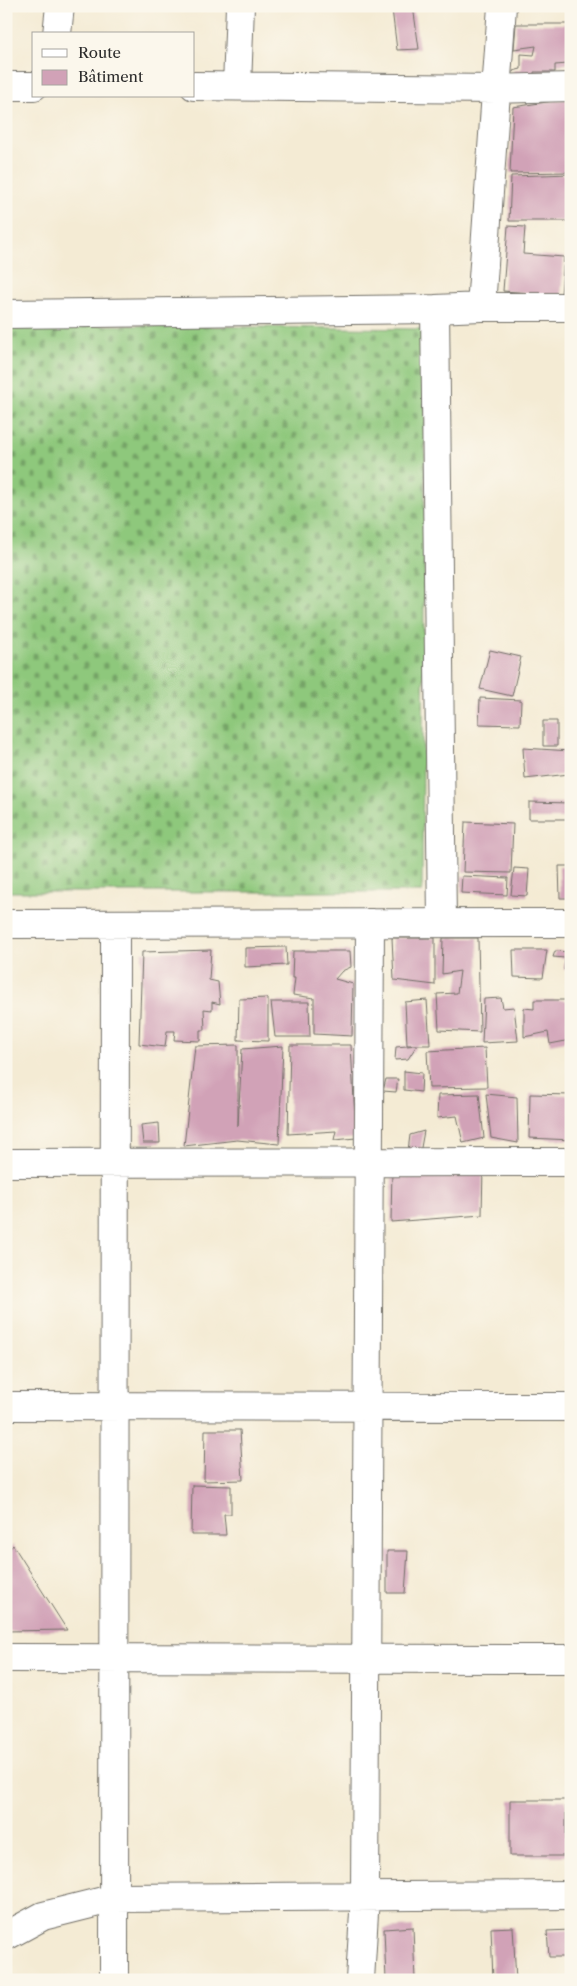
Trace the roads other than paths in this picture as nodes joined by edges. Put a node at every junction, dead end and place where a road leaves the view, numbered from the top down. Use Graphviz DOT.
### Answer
graph roads {
  1 [pos="60,6"];
  2 [pos="240,6"];
  3 [pos="502,6"];
  4 [pos="57,32"];
  5 [pos="6,86"];
  6 [pos="32,86"];
  7 [pos="195,86"];
  8 [pos="237,86"];
  9 [pos="571,87"];
  10 [pos="497,89"];
  11 [pos="481,307"];
  12 [pos="571,307"];
  13 [pos="436,309"];
  14 [pos="6,314"];
  15 [pos="571,923"];
  16 [pos="6,924"];
  17 [pos="115,924"];
  18 [pos="370,924"];
  19 [pos="442,924"];
  20 [pos="369,1162"];
  21 [pos="571,1162"];
  22 [pos="6,1163"];
  23 [pos="115,1163"];
  24 [pos="6,1406"];
  25 [pos="115,1406"];
  26 [pos="368,1407"];
  27 [pos="571,1407"];
  28 [pos="6,1658"];
  29 [pos="115,1658"];
  30 [pos="366,1658"];
  31 [pos="571,1658"];
  32 [pos="571,1895"];
  33 [pos="365,1896"];
  34 [pos="114,1898"];
  35 [pos="6,1936"];
  36 [pos="114,1980"];
  37 [pos="360,1980"];
  1 -- 4 [label="street"];
  2 -- 8 [label="street"];
  3 -- 10 [label="street"];
  5 -- 6 [label="street"];
  7 -- 8 [label="street"];
  8 -- 10 [label="street"];
  9 -- 10 [label="street"];
  10 -- 11 [label="street"];
  11 -- 12 [label="street"];
  11 -- 13 [label="street"];
  13 -- 14 [label="street"];
  13 -- 19 [label="street"];
  15 -- 19 [label="street"];
  16 -- 17 [label="street"];
  17 -- 18 [label="street"];
  17 -- 23 [label="street"];
  18 -- 19 [label="street"];
  18 -- 20 [label="street"];
  20 -- 21 [label="street"];
  20 -- 23 [label="street"];
  20 -- 26 [label="street"];
  22 -- 23 [label="street"];
  23 -- 25 [label="street"];
  24 -- 25 [label="street"];
  25 -- 26 [label="street"];
  25 -- 29 [label="street"];
  26 -- 27 [label="street"];
  26 -- 30 [label="street"];
  28 -- 29 [label="street"];
  29 -- 30 [label="street"];
  29 -- 34 [label="street"];
  30 -- 31 [label="street"];
  30 -- 33 [label="street"];
  32 -- 33 [label="street"];
  33 -- 34 [label="street"];
  33 -- 37 [label="street"];
  34 -- 35 [label="street"];
  34 -- 36 [label="street"];
}
